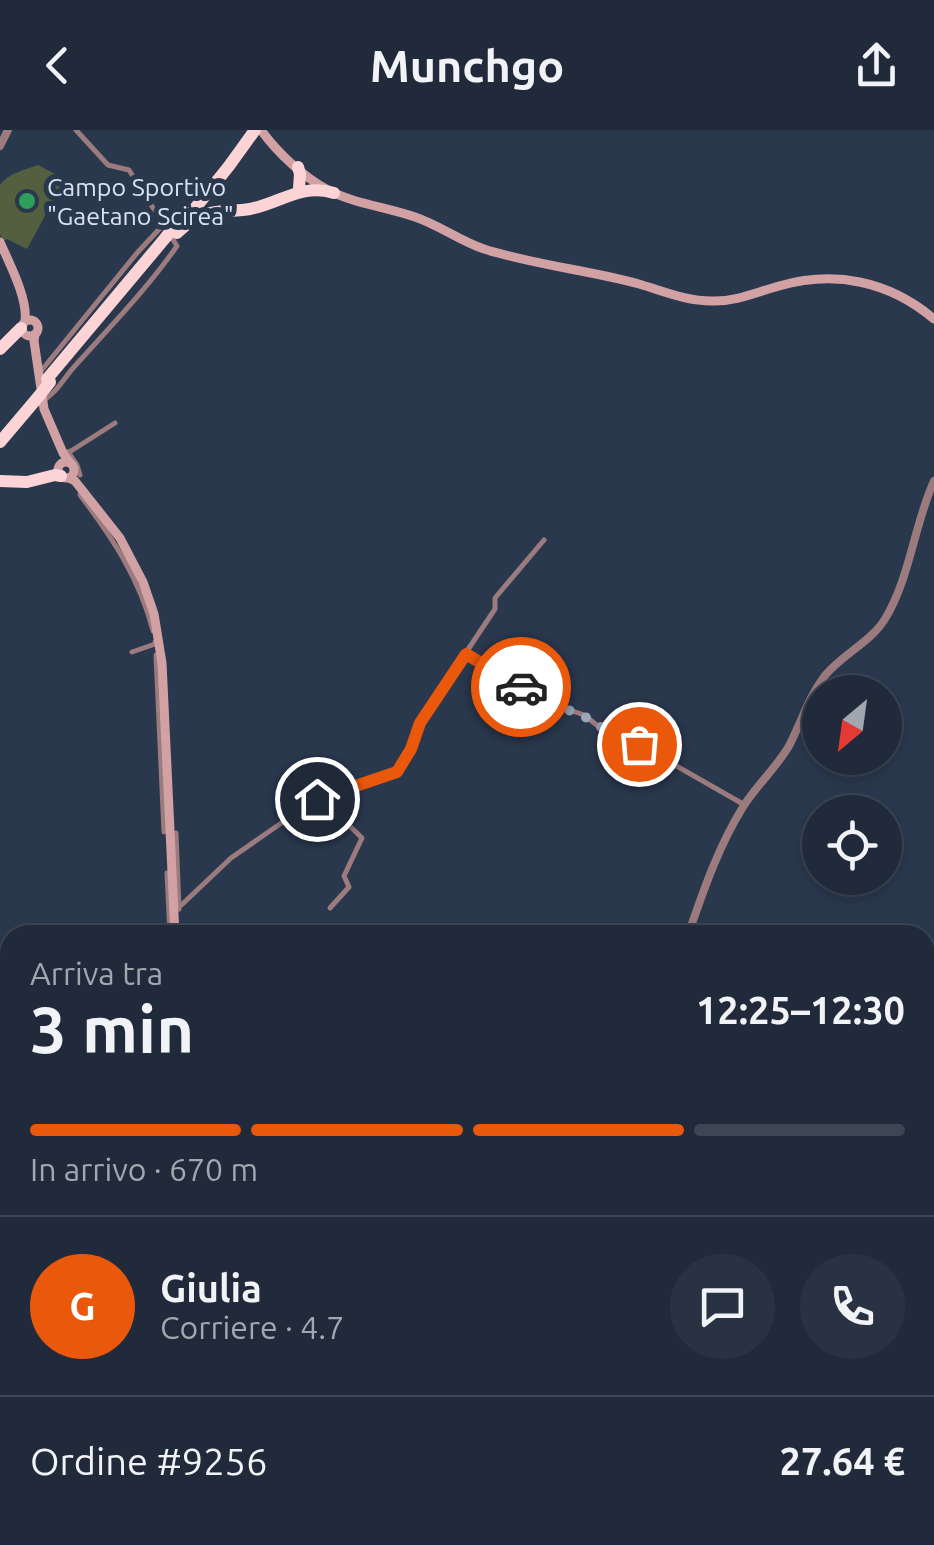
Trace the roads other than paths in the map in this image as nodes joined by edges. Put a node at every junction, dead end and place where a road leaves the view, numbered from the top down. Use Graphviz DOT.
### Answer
graph roads {
  1 [pos="8,130"];
  2 [pos="76,130"];
  3 [pos="252,133"];
  4 [pos="0,146"];
  5 [pos="298,167"];
  6 [pos="313,179"];
  7 [pos="299,191"];
  8 [pos="334,193"];
  9 [pos="241,210"];
  10 [pos="171,234"];
  11 [pos="0,242"];
  12 [pos="934,319"];
  13 [pos="27,329"];
  14 [pos="0,349"];
  15 [pos="43,387"];
  16 [pos="116,423"];
  17 [pos="0,425"];
  18 [pos="0,441"];
  19 [pos="66,469"];
  20 [pos="1,480"];
  21 [pos="934,481"];
  22 [pos="83,490"];
  23 [pos="544,540"];
  24 [pos="155,644"];
  25 [pos="132,652"];
  26 [pos="466,654"];
  27 [pos="164,778"];
  28 [pos="319,798"];
  29 [pos="744,805"];
  30 [pos="164,832"];
  31 [pos="176,833"];
  32 [pos="167,873"];
  33 [pos="171,898"];
  34 [pos="330,908"];
  35 [pos="177,911"];
  36 [pos="172,925"];
  37 [pos="174,925"];
  38 [pos="692,925"];
  1 -- 4 [label="street"];
  2 -- 10 [label="street"];
  3 -- 5 [label="main road"];
  3 -- 9 [label="highway"];
  3 -- 10 [label="highway"];
  5 -- 6 [label="main road"];
  5 -- 7 [label="highway"];
  6 -- 7 [label="highway"];
  6 -- 8 [label="main road"];
  7 -- 8 [label="highway"];
  7 -- 9 [label="highway"];
  8 -- 12 [label="main road"];
  9 -- 10 [label="highway"];
  10 -- 15 [label="highway"];
  10 -- 15 [label="highway"];
  10 -- 15 [label="street"];
  11 -- 13 [label="main road"];
  13 -- 14 [label="highway"];
  13 -- 15 [label="main road"];
  15 -- 17 [label="highway"];
  15 -- 18 [label="highway"];
  15 -- 18 [label="highway"];
  15 -- 19 [label="main road"];
  16 -- 19 [label="street"];
  19 -- 20 [label="highway"];
  19 -- 22 [label="main road"];
  21 -- 29 [label="street"];
  22 -- 24 [label="street"];
  22 -- 27 [label="main road"];
  23 -- 26 [label="street"];
  24 -- 25 [label="street"];
  24 -- 27 [label="street"];
  26 -- 28 [label="street"];
  26 -- 29 [label="street"];
  27 -- 30 [label="street"];
  27 -- 33 [label="main road"];
  28 -- 34 [label="street"];
  28 -- 35 [label="street"];
  29 -- 38 [label="street"];
  31 -- 35 [label="street"];
  32 -- 33 [label="street"];
  33 -- 35 [label="main road"];
  33 -- 36 [label="street"];
  35 -- 37 [label="main road"];
}
